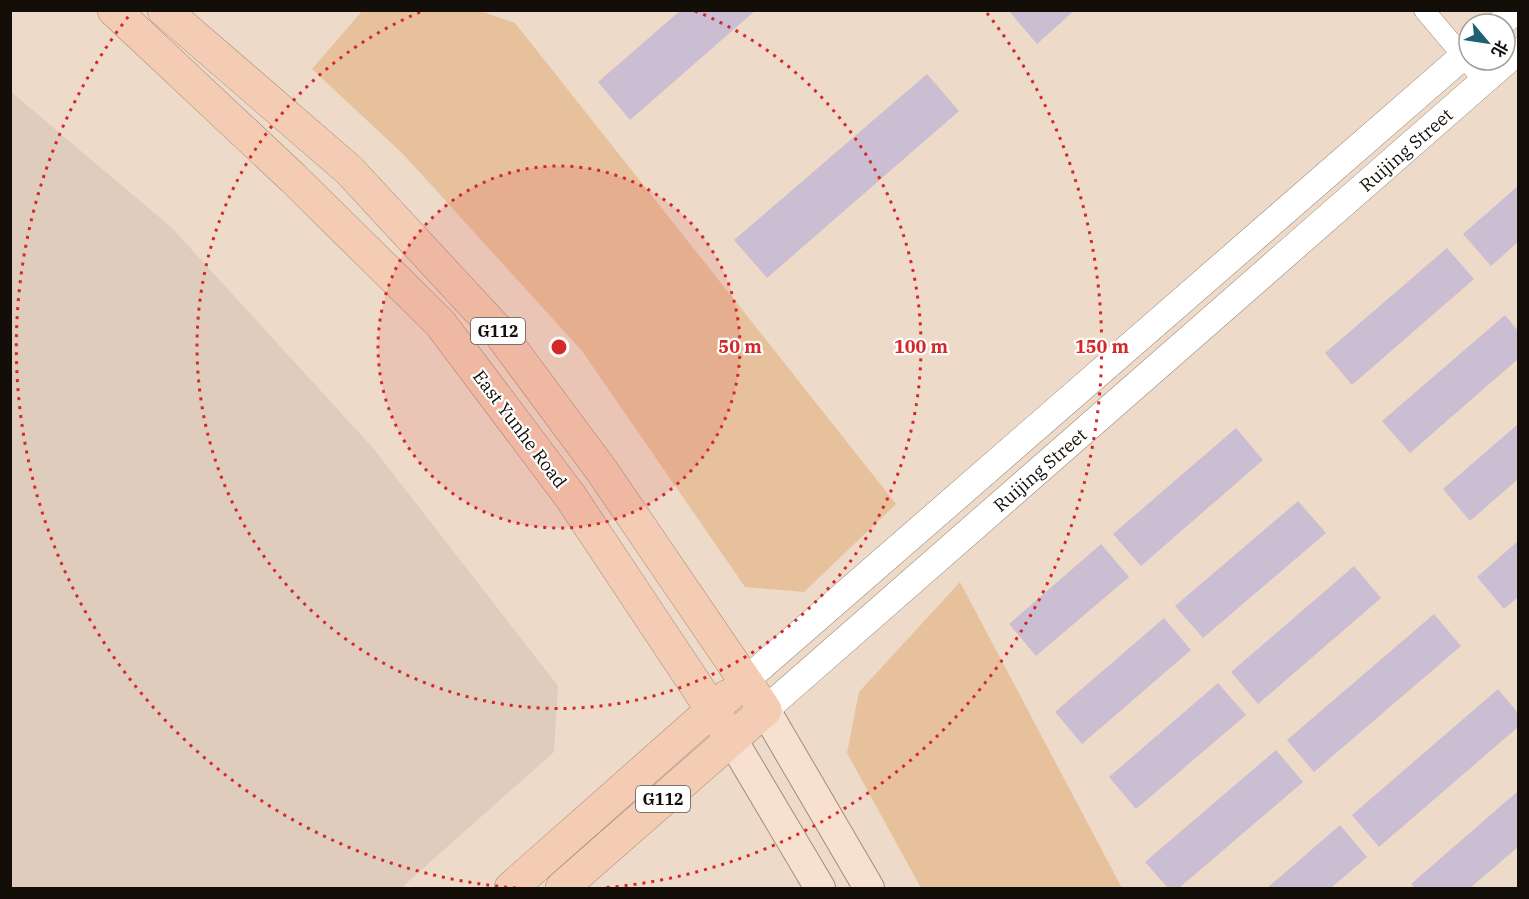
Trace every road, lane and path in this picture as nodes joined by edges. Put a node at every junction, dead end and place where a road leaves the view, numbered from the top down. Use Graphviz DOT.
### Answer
graph roads {
  1 [pos="114,10"];
  2 [pos="164,10"];
  3 [pos="1424,10"];
  4 [pos="1457,44"];
  5 [pos="1518,51"];
  6 [pos="1457,61"];
  7 [pos="1479,72"];
  8 [pos="1485,81"];
  9 [pos="745,681"];
  10 [pos="712,709"];
  11 [pos="765,710"];
  12 [pos="731,738"];
  13 [pos="511,888"];
  14 [pos="562,888"];
  15 [pos="820,888"];
  16 [pos="869,888"];
  1 -- 10 [label="highway, East Yunhe Road / G112"];
  2 -- 9 [label="highway, G112"];
  3 -- 4 [label="street"];
  5 -- 8 [label="street, Ruijing Street"];
  6 -- 9 [label="street, Ruijing Street"];
  7 -- 8 [label="street"];
  8 -- 11 [label="street, Ruijing Street"];
  9 -- 10 [label="highway"];
  9 -- 11 [label="highway, G112"];
  10 -- 12 [label="highway, East Yunhe Road"];
  10 -- 13 [label="highway, G112"];
  11 -- 12 [label="highway, Ruijing Street / G112"];
  11 -- 16 [label="main road"];
  12 -- 14 [label="highway, Ruijing Street / G112"];
  12 -- 15 [label="main road, East Yunhe Road"];
}
